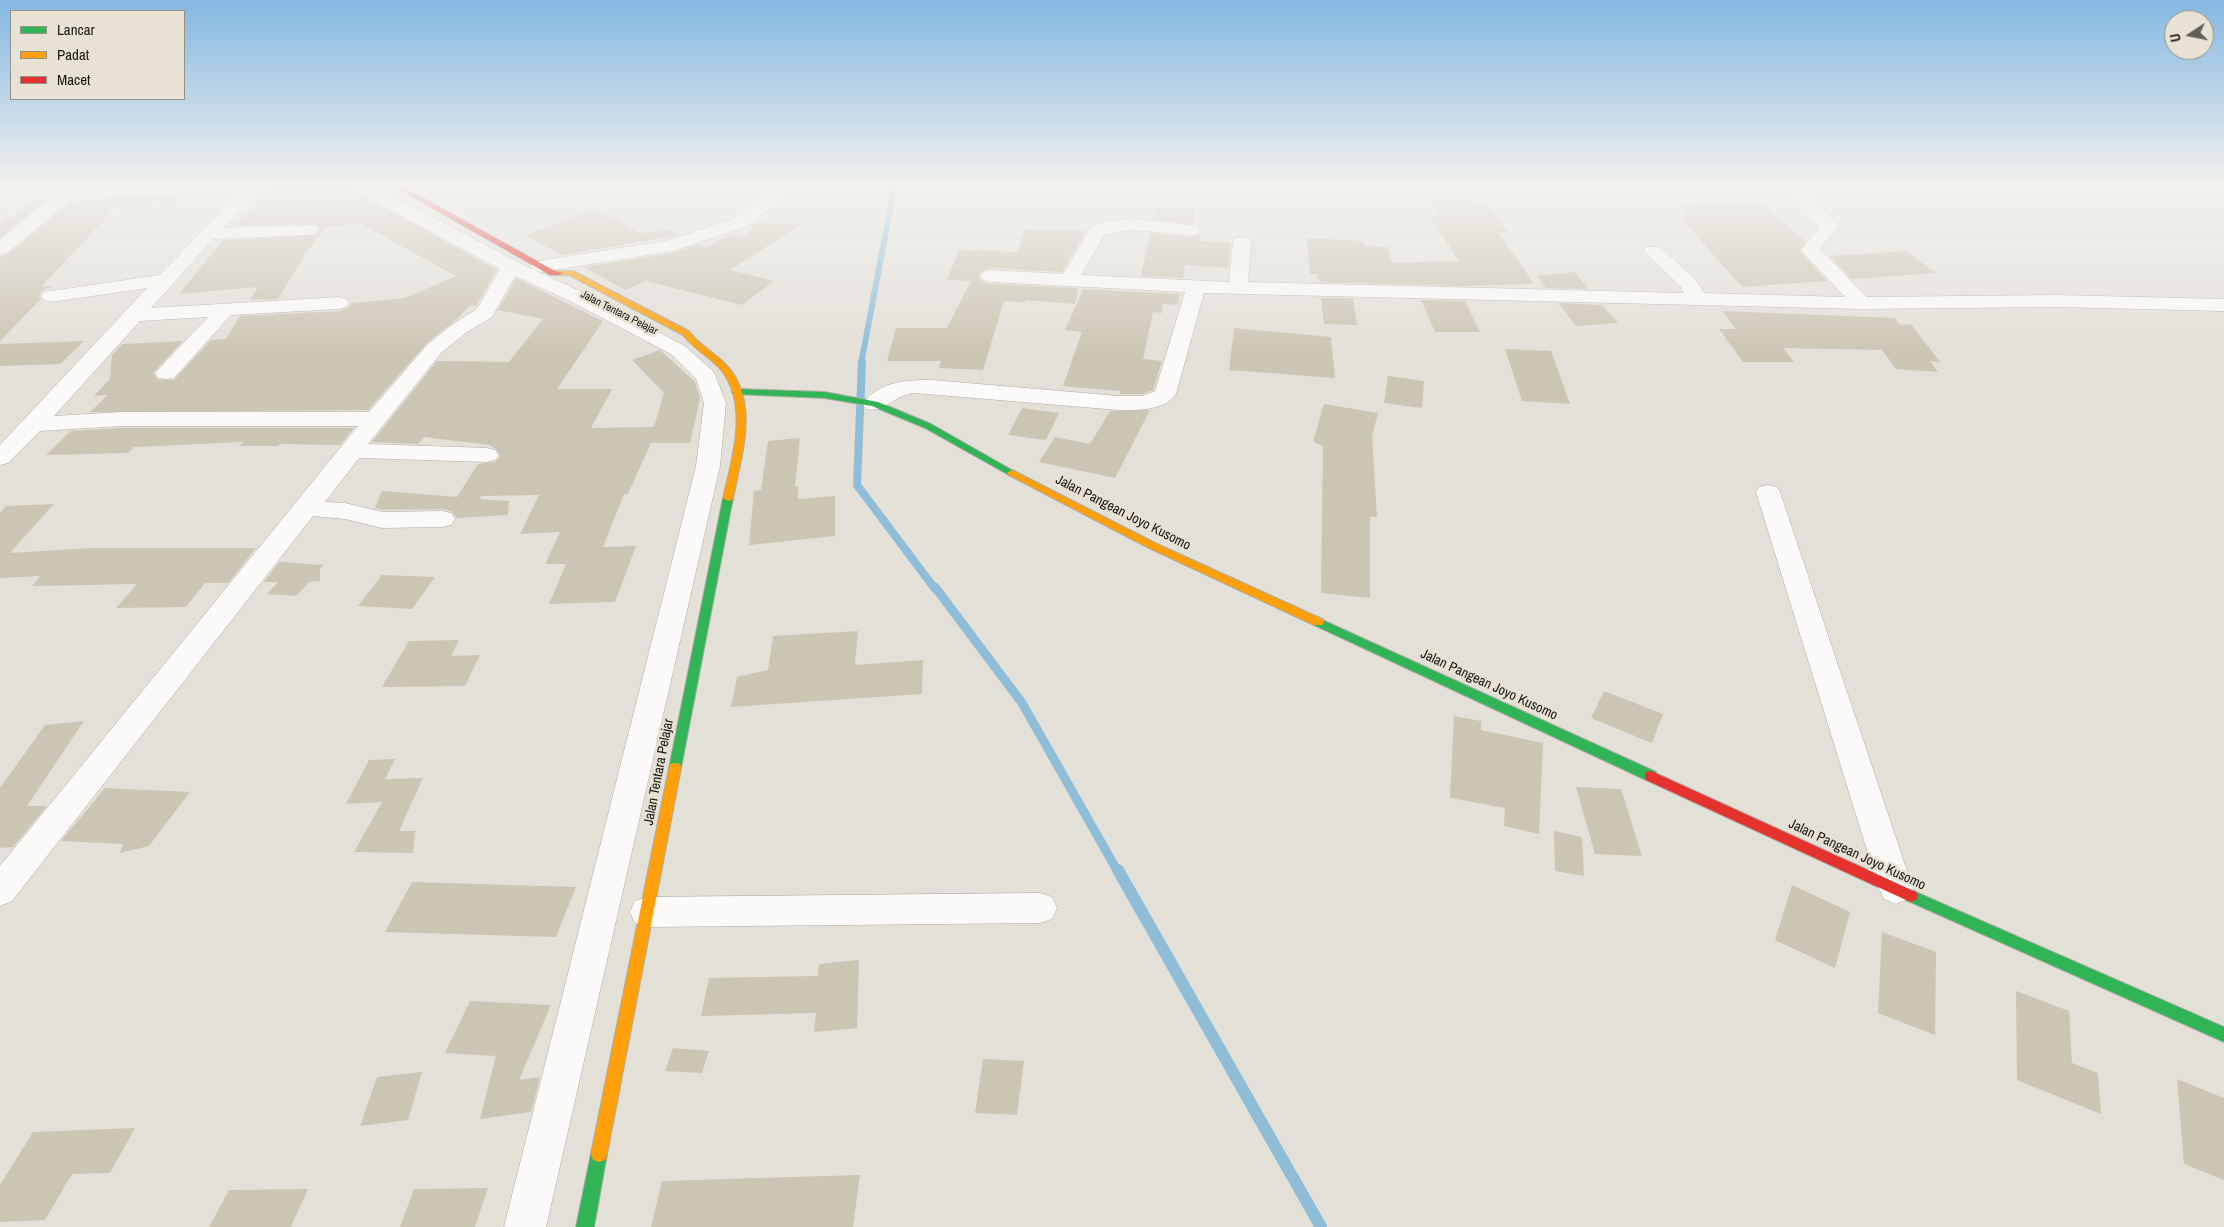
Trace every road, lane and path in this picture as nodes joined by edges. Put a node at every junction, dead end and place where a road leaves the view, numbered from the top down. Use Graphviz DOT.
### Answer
graph roads {
  1 [pos="202,241"];
  2 [pos="464,241"];
  3 [pos="496,241"];
  4 [pos="686,241"];
  5 [pos="1091,241"];
  6 [pos="1818,241"];
  7 [pos="1242,242"];
  8 [pos="1653,251"];
  9 [pos="511,266"];
  10 [pos="546,269"];
  11 [pos="990,276"];
  12 [pos="166,280"];
  13 [pos="1069,280"];
  14 [pos="1196,287"];
  15 [pos="1238,288"];
  16 [pos="51,296"];
  17 [pos="1697,298"];
  18 [pos="339,303"];
  19 [pos="1862,303"];
  20 [pos="2224,305"];
  21 [pos="225,310"];
  22 [pos="133,315"];
  23 [pos="166,374"];
  24 [pos="737,392"];
  25 [pos="874,404"];
  26 [pos="375,420"];
  27 [pos="34,424"];
  28 [pos="352,452"];
  29 [pos="487,454"];
  30 [pos="0,458"];
  31 [pos="1768,492"];
  32 [pos="305,508"];
  33 [pos="442,520"];
  34 [pos="1896,889"];
  35 [pos="0,891"];
  36 [pos="1040,908"];
  37 [pos="647,912"];
  38 [pos="2224,1035"];
  39 [pos="525,1227"];
  40 [pos="585,1227"];
  1 -- 12 [label="street"];
  2 -- 9 [label="street"];
  3 -- 10 [label="main road, Jalan Tentara Pelajar"];
  4 -- 10 [label="street"];
  5 -- 13 [label="street"];
  6 -- 19 [label="street"];
  7 -- 15 [label="street"];
  8 -- 17 [label="street"];
  9 -- 26 [label="street"];
  9 -- 39 [label="street"];
  10 -- 24 [label="main road, Jalan Tentara Pelajar"];
  11 -- 13 [label="street"];
  12 -- 16 [label="street"];
  12 -- 22 [label="street"];
  13 -- 14 [label="street"];
  14 -- 15 [label="street"];
  14 -- 25 [label="street"];
  15 -- 17 [label="street"];
  17 -- 19 [label="street"];
  18 -- 21 [label="street"];
  19 -- 20 [label="street"];
  21 -- 22 [label="street"];
  21 -- 23 [label="street"];
  22 -- 27 [label="street"];
  24 -- 25 [label="main road, Jalan Pangean Joyo Kusomo"];
  24 -- 37 [label="main road, Jalan Tentara Pelajar"];
  25 -- 34 [label="main road, Jalan Pangean Joyo Kusomo"];
  26 -- 27 [label="street"];
  26 -- 28 [label="street"];
  27 -- 30 [label="street"];
  28 -- 29 [label="street"];
  28 -- 32 [label="street"];
  31 -- 34 [label="street"];
  32 -- 33 [label="street"];
  32 -- 35 [label="street"];
  34 -- 38 [label="main road, Jalan Pangean Joyo Kusomo"];
  36 -- 37 [label="street"];
  37 -- 40 [label="main road, Jalan Tentara Pelajar"];
}
